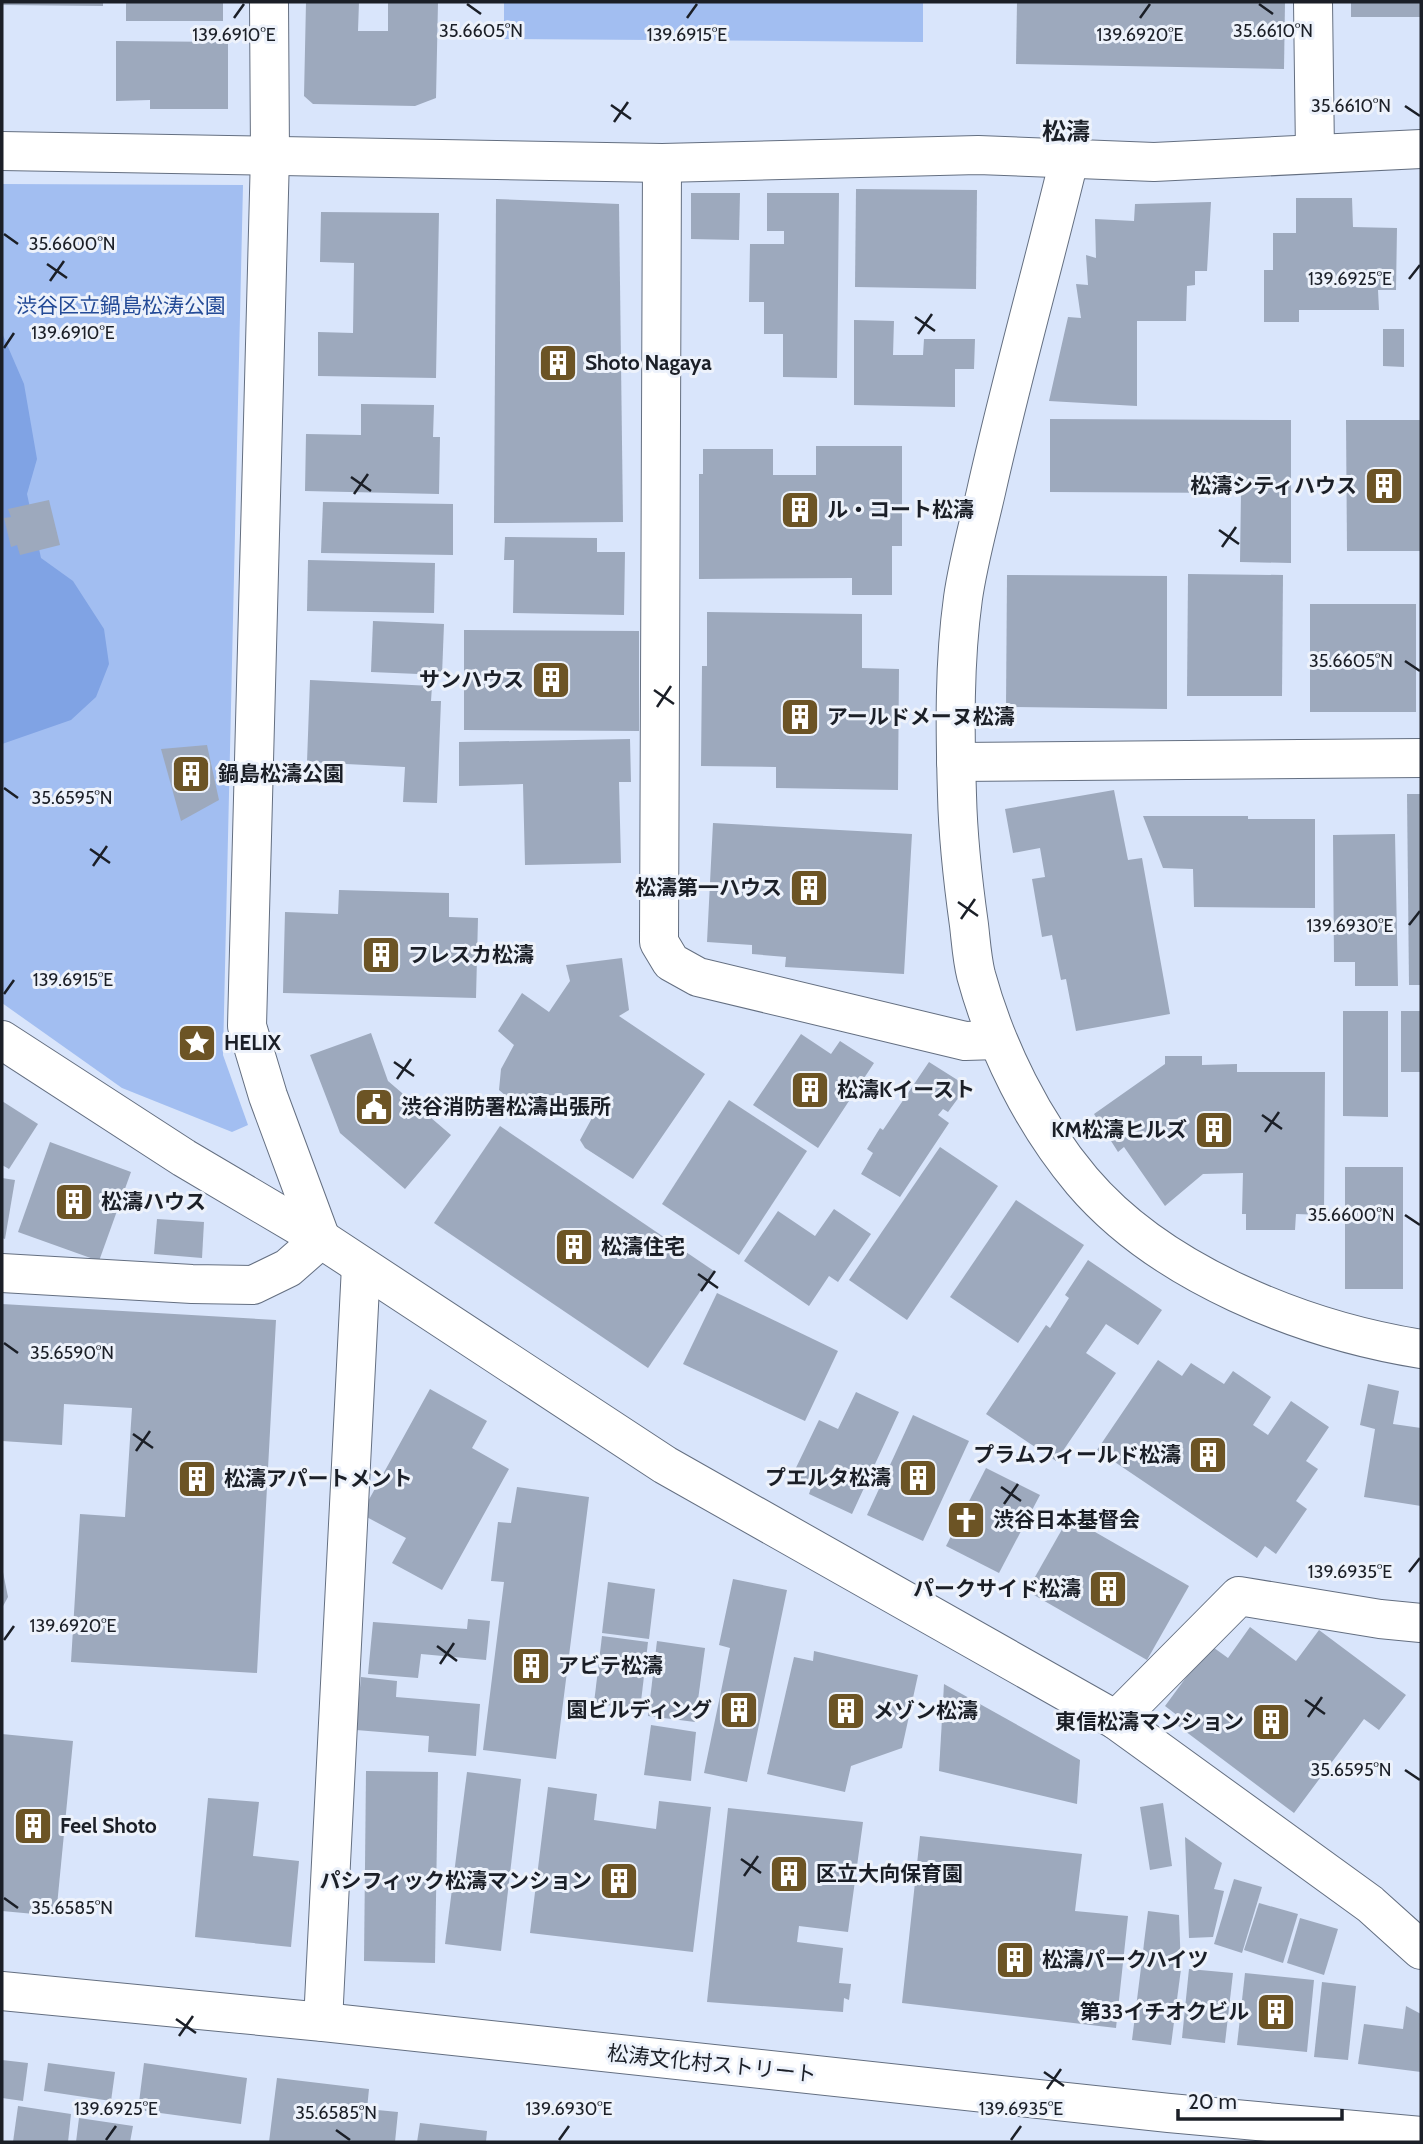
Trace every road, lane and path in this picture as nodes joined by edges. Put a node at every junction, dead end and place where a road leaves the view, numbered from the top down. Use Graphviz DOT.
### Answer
graph roads {
  1 [pos="269,2"];
  2 [pos="1313,2"];
  3 [pos="1421,149"];
  4 [pos="2,151"];
  5 [pos="1315,153"];
  6 [pos="270,155"];
  7 [pos="1069,160"];
  8 [pos="662,163"];
  9 [pos="1421,758"];
  10 [pos="956,762"];
  11 [pos="2,1040"];
  12 [pos="997,1040"];
  13 [pos="321,1239"];
  14 [pos="361,1266"];
  15 [pos="2,1272"];
  16 [pos="1421,1349"];
  17 [pos="1421,1623"];
  18 [pos="1116,1720"];
  19 [pos="1421,1950"];
  20 [pos="2,1992"];
  21 [pos="323,2022"];
  22 [pos="1164,2128"];
  23 [pos="1402,2137"];
  1 -- 6 [label="street"];
  2 -- 5 [label="street"];
  3 -- 5 [label="street"];
  4 -- 6 [label="street"];
  5 -- 7 [label="street"];
  6 -- 8 [label="street"];
  6 -- 13 [label="street"];
  7 -- 8 [label="street"];
  7 -- 10 [label="street"];
  8 -- 12 [label="street"];
  9 -- 10 [label="street"];
  10 -- 12 [label="street"];
  11 -- 13 [label="street"];
  12 -- 16 [label="street"];
  13 -- 14 [label="street"];
  13 -- 15 [label="street"];
  14 -- 18 [label="street"];
  14 -- 21 [label="street"];
  17 -- 18 [label="street"];
  18 -- 19 [label="street"];
  20 -- 21 [label="street, 松涛文化村ストリート"];
  21 -- 22 [label="street, 松涛文化村ストリート"];
  22 -- 23 [label="street, 松涛文化村ストリート"];
}
